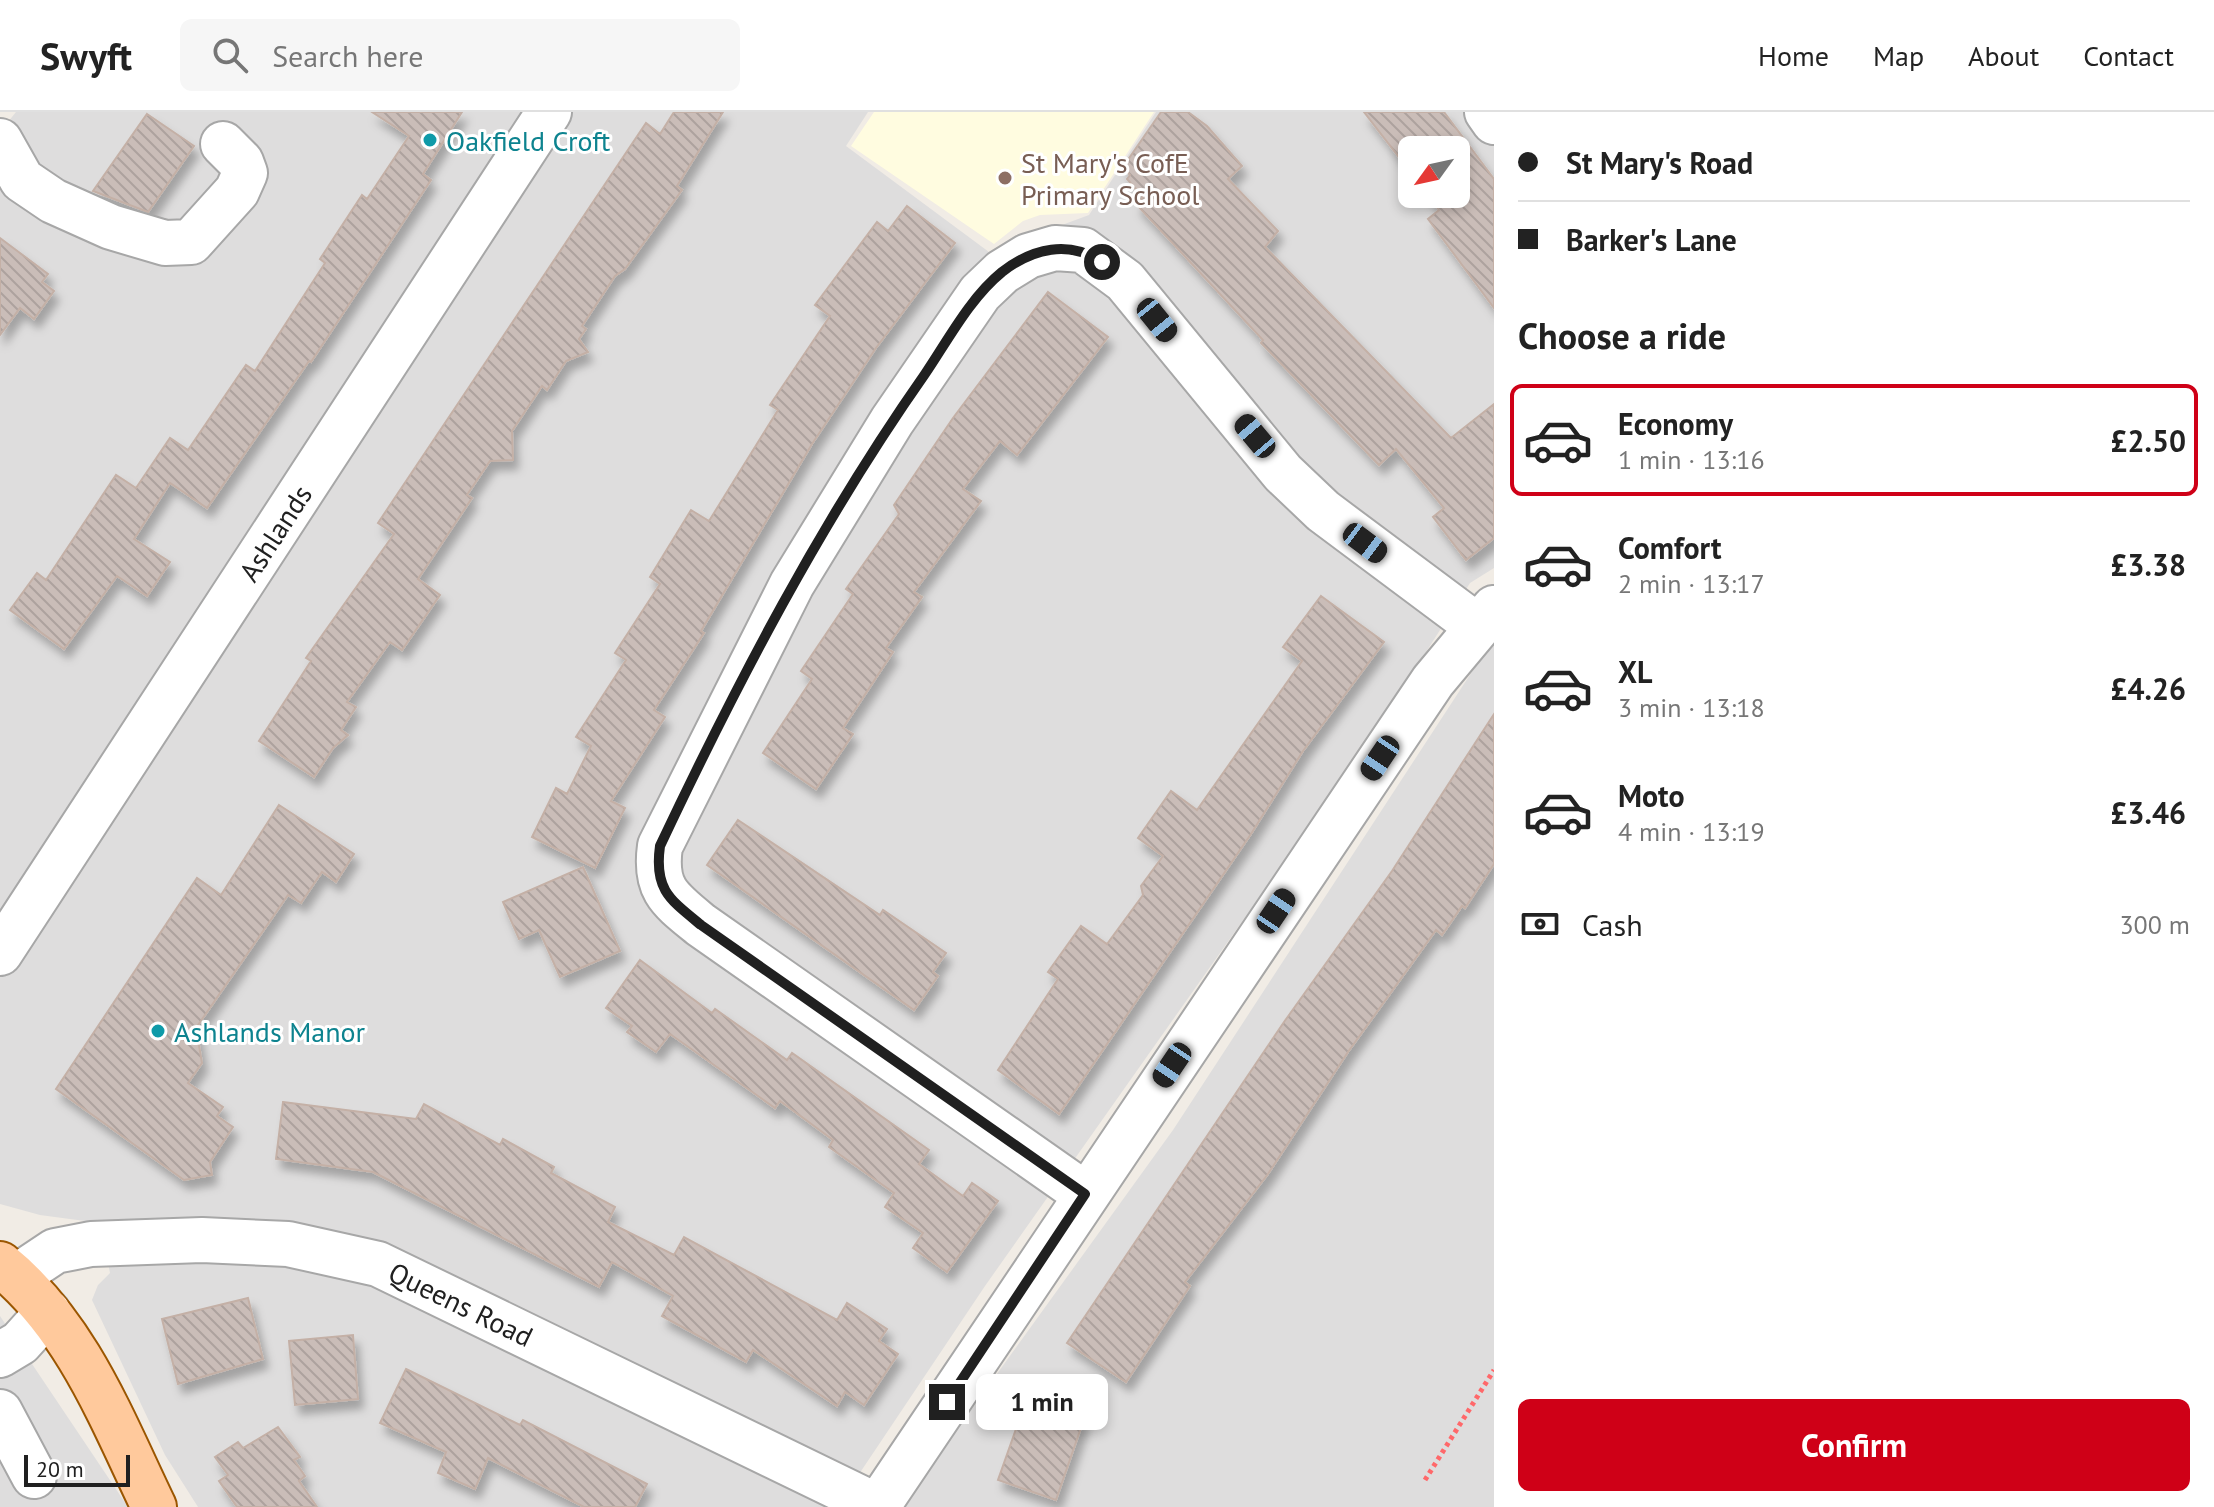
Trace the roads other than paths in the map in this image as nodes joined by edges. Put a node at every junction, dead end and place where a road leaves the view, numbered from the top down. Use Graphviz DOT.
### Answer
graph roads {
  1 [pos="11,112"];
  2 [pos="549,112"];
  3 [pos="1487,112"];
  4 [pos="1494,122"];
  5 [pos="0,128"];
  6 [pos="0,141"];
  7 [pos="223,144"];
  8 [pos="1486,617"];
  9 [pos="0,953"];
  10 [pos="1085,1194"];
  11 [pos="8,1270"];
  12 [pos="48,1312"];
  13 [pos="0,1355"];
  14 [pos="0,1412"];
  15 [pos="34,1476"];
  16 [pos="154,1507"];
  17 [pos="878,1507"];
  1 -- 5 [label="street"];
  2 -- 9 [label="street, Ashlands"];
  3 -- 4 [label="street"];
  6 -- 7 [label="street"];
  8 -- 10 [label="street"];
  8 -- 10 [label="street"];
  10 -- 17 [label="street"];
  11 -- 12 [label="main road"];
  11 -- 17 [label="street, Queens Road"];
  12 -- 13 [label="street"];
  12 -- 16 [label="main road"];
  14 -- 15 [label="street"];
}
